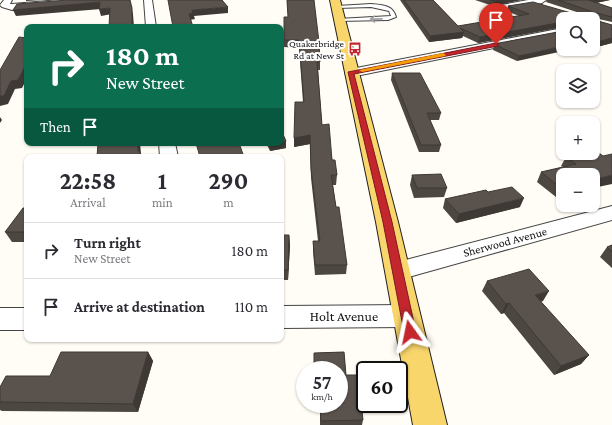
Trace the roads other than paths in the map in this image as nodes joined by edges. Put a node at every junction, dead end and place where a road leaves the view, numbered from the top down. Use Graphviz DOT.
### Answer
graph roads {
  1 [pos="89,0"];
  2 [pos="148,0"];
  3 [pos="8,3"];
  4 [pos="544,3"];
  5 [pos="337,9"];
  6 [pos="496,9"];
  7 [pos="151,24"];
  8 [pos="556,32"];
  9 [pos="351,72"];
  10 [pos="612,213"];
  11 [pos="398,271"];
  12 [pos="407,316"];
  13 [pos="284,317"];
  14 [pos="0,319"];
  15 [pos="24,319"];
  16 [pos="430,425"];
  1 -- 3 [label="street"];
  2 -- 7 [label="street"];
  4 -- 6 [label="street"];
  5 -- 5 [label="lane, one-way"];
  5 -- 9 [label="main road"];
  8 -- 9 [label="street"];
  9 -- 11 [label="main road"];
  10 -- 11 [label="street, Sherwood Avenue"];
  11 -- 12 [label="main road"];
  12 -- 13 [label="street, Holt Avenue"];
  12 -- 16 [label="main road"];
  14 -- 15 [label="street"];
}
